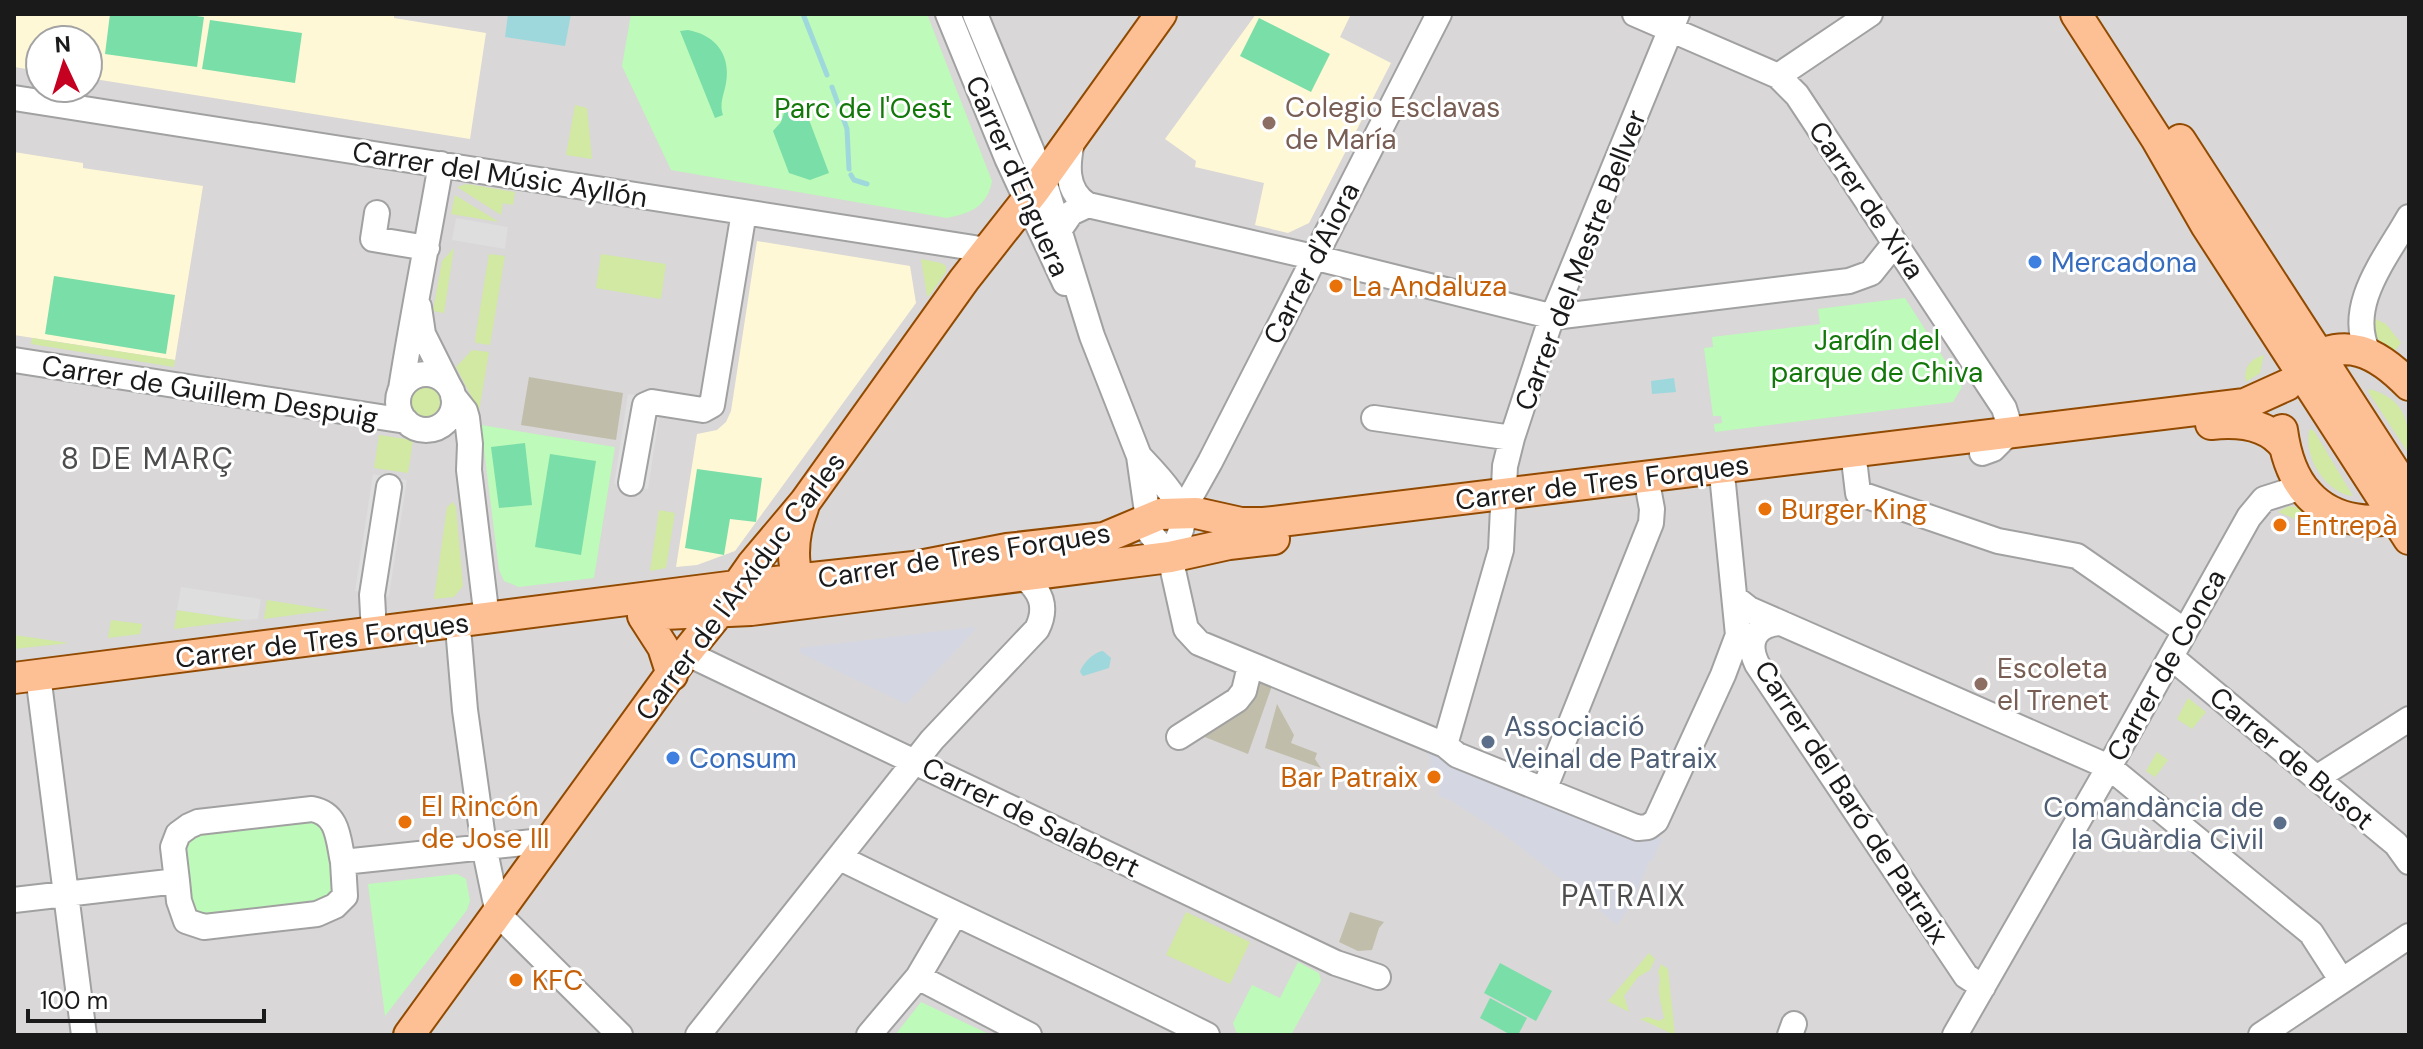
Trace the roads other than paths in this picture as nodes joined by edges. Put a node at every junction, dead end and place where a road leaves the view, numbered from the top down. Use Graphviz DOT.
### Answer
graph roads {
  1 [pos="948,14"];
  2 [pos="975,14"];
  3 [pos="1161,14"];
  4 [pos="1439,14"];
  5 [pos="1635,14"];
  6 [pos="1870,14"];
  7 [pos="2061,14"];
  8 [pos="2076,14"];
  9 [pos="2085,14"];
  10 [pos="2099,14"];
  11 [pos="1674,22"];
  12 [pos="1778,76"];
  13 [pos="14,98"];
  14 [pos="1073,138"];
  15 [pos="441,164"];
  16 [pos="1035,190"];
  17 [pos="1088,205"];
  18 [pos="744,212"];
  19 [pos="377,213"];
  20 [pos="2409,217"];
  21 [pos="2217,220"];
  22 [pos="1060,229"];
  23 [pos="1895,243"];
  24 [pos="427,248"];
  25 [pos="987,250"];
  26 [pos="1313,257"];
  27 [pos="419,293"];
  28 [pos="1554,317"];
  29 [pos="1092,336"];
  30 [pos="2369,354"];
  31 [pos="14,360"];
  32 [pos="2302,369"];
  33 [pos="2409,385"];
  34 [pos="401,389"];
  35 [pos="451,391"];
  36 [pos="1374,418"];
  37 [pos="417,426"];
  38 [pos="2008,432"];
  39 [pos="1512,438"];
  40 [pos="2285,447"];
  41 [pos="1982,453"];
  42 [pos="1139,456"];
  43 [pos="1855,468"];
  44 [pos="469,470"];
  45 [pos="631,483"];
  46 [pos="1723,484"];
  47 [pos="1647,485"];
  48 [pos="389,487"];
  49 [pos="2309,494"];
  50 [pos="805,502"];
  51 [pos="1504,502"];
  52 [pos="1182,512"];
  53 [pos="2405,515"];
  54 [pos="1146,520"];
  55 [pos="2409,553"];
  56 [pos="1170,557"];
  57 [pos="1022,576"];
  58 [pos="799,580"];
  59 [pos="744,598"];
  60 [pos="1735,598"];
  61 [pos="823,601"];
  62 [pos="719,612"];
  63 [pos="643,616"];
  64 [pos="487,619"];
  65 [pos="1781,623"];
  66 [pos="2185,631"];
  67 [pos="374,633"];
  68 [pos="459,639"];
  69 [pos="2171,657"];
  70 [pos="688,663"];
  71 [pos="1250,666"];
  72 [pos="1764,673"];
  73 [pos="1723,675"];
  74 [pos="27,685"];
  75 [pos="2409,719"];
  76 [pos="1179,737"];
  77 [pos="1445,745"];
  78 [pos="916,761"];
  79 [pos="2109,767"];
  80 [pos="2318,777"];
  81 [pos="1544,790"];
  82 [pos="552,840"];
  83 [pos="484,846"];
  84 [pos="840,858"];
  85 [pos="353,861"];
  86 [pos="2409,862"];
  87 [pos="177,881"];
  88 [pos="65,893"];
  89 [pos="14,900"];
  90 [pos="955,914"];
  91 [pos="505,920"];
  92 [pos="2406,946"];
  93 [pos="918,977"];
  94 [pos="1378,977"];
  95 [pos="2342,981"];
  96 [pos="1983,987"];
  97 [pos="1959,1034"];
  98 [pos="84,1035"];
  99 [pos="409,1035"];
  100 [pos="434,1035"];
  101 [pos="620,1035"];
  102 [pos="698,1035"];
  103 [pos="869,1035"];
  104 [pos="1029,1035"];
  105 [pos="1207,1035"];
  106 [pos="2261,1035"];
  1 -- 16 [label="street, Carrer d'Enguera"];
  2 -- 16 [label="street, Carrer d'Enguera"];
  3 -- 14 [label="main road, Carrer de l'Arxiduc Carles"];
  4 -- 26 [label="street, Carrer d'Aiora"];
  5 -- 11 [label="street, Carrer de Xiva"];
  6 -- 12 [label="street"];
  7 -- 21 [label="main road"];
  8 -- 21 [label="main road"];
  9 -- 21 [label="main road"];
  10 -- 21 [label="main road"];
  11 -- 12 [label="street, Carrer de Xiva"];
  11 -- 28 [label="street, Carrer del Mestre Bellver"];
  12 -- 23 [label="street, Carrer de Xiva"];
  13 -- 15 [label="street, Carrer del Músic Ayllón"];
  14 -- 16 [label="main road, Carrer de l'Arxiduc Carles"];
  14 -- 17 [label="street"];
  15 -- 18 [label="street, Carrer del Músic Ayllón"];
  15 -- 24 [label="street"];
  16 -- 22 [label="street, Carrer d'Enguera"];
  16 -- 25 [label="main road, Carrer de l'Arxiduc Carles"];
  16 -- 29 [label="street, Carrer d'Enguera"];
  17 -- 22 [label="street"];
  17 -- 26 [label="street"];
  18 -- 25 [label="street, Carrer del Músic Ayllón"];
  18 -- 45 [label="street"];
  19 -- 24 [label="street"];
  20 -- 30 [label="street"];
  21 -- 32 [label="main road"];
  22 -- 29 [label="street, Carrer d'Enguera"];
  23 -- 28 [label="street"];
  23 -- 38 [label="street, Carrer de Xiva"];
  24 -- 27 [label="street"];
  25 -- 50 [label="main road, Carrer de l'Arxiduc Carles"];
  26 -- 28 [label="street"];
  26 -- 52 [label="street, Carrer d'Aiora"];
  27 -- 34 [label="street"];
  27 -- 35 [label="street"];
  28 -- 39 [label="street, Carrer del Mestre Bellver"];
  29 -- 42 [label="street, Carrer d'Enguera"];
  30 -- 32 [label="main road"];
  30 -- 33 [label="main road"];
  31 -- 37 [label="street, Carrer de Guillem Despuig"];
  32 -- 38 [label="main road, Carrer de Tres Forques"];
  32 -- 40 [label="main road"];
  32 -- 53 [label="main road"];
  34 -- 35 [label="street"];
  34 -- 37 [label="street"];
  35 -- 37 [label="street"];
  35 -- 44 [label="street"];
  36 -- 39 [label="street"];
  37 -- 44 [label="street, Carrer de Guillem Despuig"];
  38 -- 41 [label="street"];
  38 -- 47 [label="main road, Carrer de Tres Forques"];
  39 -- 51 [label="street, Carrer del Mestre Bellver"];
  40 -- 41 [label="main road, Carrer de Tres Forques"];
  40 -- 49 [label="main road"];
  41 -- 43 [label="main road, Carrer de Tres Forques"];
  42 -- 52 [label="street, Carrer d'Enguera"];
  42 -- 54 [label="street, Carrer d'Enguera"];
  43 -- 46 [label="main road, Carrer de Tres Forques"];
  43 -- 66 [label="street"];
  44 -- 64 [label="street"];
  46 -- 47 [label="main road, Carrer de Tres Forques"];
  46 -- 60 [label="street"];
  47 -- 51 [label="main road, Carrer de Tres Forques"];
  47 -- 81 [label="street"];
  48 -- 67 [label="street"];
  49 -- 53 [label="main road"];
  49 -- 55 [label="main road"];
  49 -- 66 [label="street, Carrer de Conca"];
  50 -- 58 [label="main road"];
  50 -- 59 [label="main road, Carrer de l'Arxiduc Carles"];
  51 -- 52 [label="main road, Carrer de Tres Forques"];
  51 -- 56 [label="main road, Carrer de Tres Forques"];
  51 -- 77 [label="street, Carrer del Mestre Bellver"];
  52 -- 54 [label="main road, Carrer de Tres Forques"];
  52 -- 56 [label="street"];
  54 -- 56 [label="street, Carrer d'Enguera"];
  54 -- 58 [label="main road, Carrer de Tres Forques"];
  56 -- 57 [label="main road, Carrer de Tres Forques"];
  56 -- 71 [label="street"];
  57 -- 61 [label="main road, Carrer de Tres Forques"];
  57 -- 78 [label="street"];
  58 -- 59 [label="main road, Carrer de Tres Forques"];
  58 -- 61 [label="main road"];
  59 -- 61 [label="main road, Carrer de Tres Forques"];
  59 -- 62 [label="main road, Carrer de l'Arxiduc Carles"];
  59 -- 64 [label="main road, Carrer de Tres Forques"];
  59 -- 70 [label="main road, Carrer de l'Arxiduc Carles"];
  60 -- 65 [label="street"];
  60 -- 73 [label="street"];
  62 -- 63 [label="main road, Carrer de Tres Forques"];
  62 -- 70 [label="main road, Carrer de l'Arxiduc Carles"];
  63 -- 68 [label="main road, Carrer de Tres Forques"];
  63 -- 70 [label="main road"];
  64 -- 67 [label="main road, Carrer de Tres Forques"];
  65 -- 72 [label="street, Carrer del Baró de Patraix"];
  65 -- 79 [label="street"];
  66 -- 69 [label="street, Carrer de Conca"];
  67 -- 74 [label="main road, Carrer de Tres Forques"];
  68 -- 74 [label="main road, Carrer de Tres Forques"];
  68 -- 83 [label="street"];
  69 -- 79 [label="street, Carrer de Conca"];
  69 -- 80 [label="street, Carrer de Busot"];
  70 -- 78 [label="street, Carrer de Salabert"];
  70 -- 82 [label="main road, Carrer de l'Arxiduc Carles"];
  70 -- 91 [label="main road, Carrer de l'Arxiduc Carles"];
  71 -- 76 [label="street"];
  71 -- 77 [label="street"];
  72 -- 73 [label="street"];
  72 -- 96 [label="street, Carrer del Baró de Patraix"];
  73 -- 81 [label="street"];
  74 -- 88 [label="street"];
  75 -- 80 [label="street"];
  77 -- 81 [label="street"];
  78 -- 84 [label="street"];
  78 -- 94 [label="street, Carrer de Salabert"];
  79 -- 95 [label="street"];
  79 -- 96 [label="street, Carrer de Conca"];
  80 -- 86 [label="street, Carrer de Busot"];
  82 -- 83 [label="street"];
  82 -- 91 [label="main road, Carrer de l'Arxiduc Carles"];
  83 -- 85 [label="street"];
  83 -- 91 [label="street"];
  84 -- 90 [label="street"];
  84 -- 102 [label="street"];
  85 -- 87 [label="street"];
  85 -- 87 [label="street"];
  87 -- 88 [label="street"];
  88 -- 89 [label="street"];
  88 -- 98 [label="street"];
  90 -- 93 [label="street"];
  90 -- 105 [label="street"];
  91 -- 99 [label="main road, Carrer de l'Arxiduc Carles"];
  91 -- 100 [label="main road, Carrer de l'Arxiduc Carles"];
  91 -- 101 [label="street"];
  92 -- 95 [label="street"];
  93 -- 103 [label="street"];
  93 -- 104 [label="street"];
  95 -- 106 [label="street"];
  96 -- 97 [label="street, Carrer de Conca"];
}
